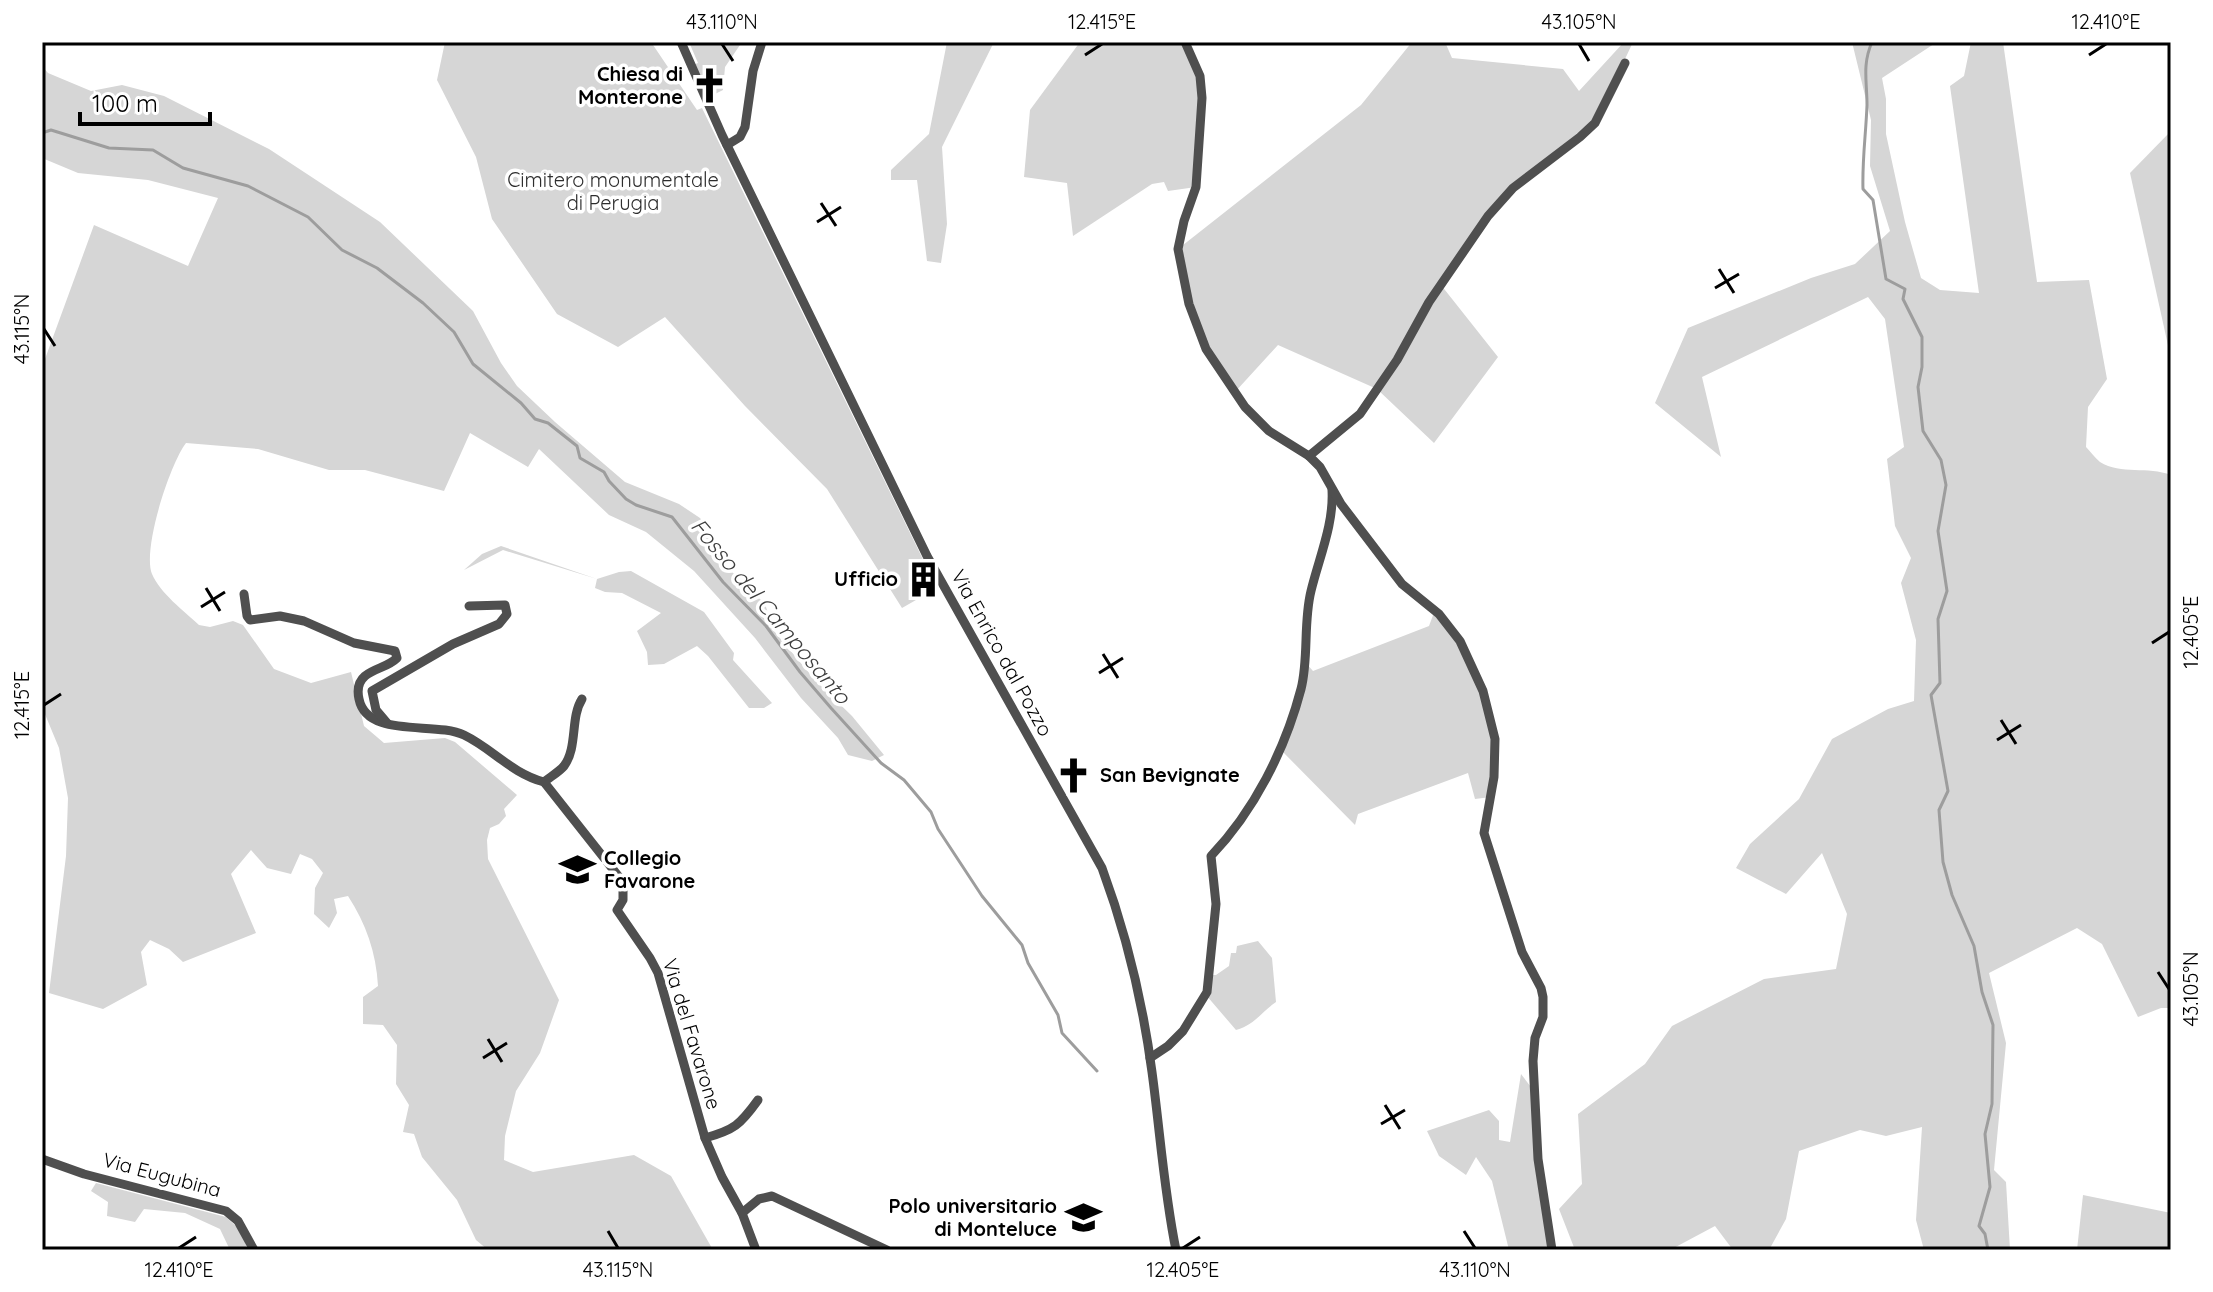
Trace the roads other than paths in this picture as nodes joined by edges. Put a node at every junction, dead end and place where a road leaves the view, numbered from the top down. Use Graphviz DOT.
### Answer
graph roads {
  1 [pos="681,42"];
  2 [pos="762,42"];
  3 [pos="1185,42"];
  4 [pos="1625,63"];
  5 [pos="727,145"];
  6 [pos="1309,456"];
  7 [pos="1332,488"];
  8 [pos="244,594"];
  9 [pos="469,606"];
  10 [pos="582,699"];
  11 [pos="390,725"];
  12 [pos="544,782"];
  13 [pos="1150,1058"];
  14 [pos="758,1100"];
  15 [pos="705,1138"];
  16 [pos="42,1159"];
  17 [pos="742,1213"];
  18 [pos="254,1250"];
  19 [pos="756,1250"];
  20 [pos="887,1250"];
  21 [pos="1176,1250"];
  22 [pos="1552,1250"];
  1 -- 5 [label="street, Via Enrico dal Pozzo"];
  2 -- 5 [label="street"];
  3 -- 6 [label="street"];
  4 -- 6 [label="street"];
  5 -- 13 [label="street, Via Enrico dal Pozzo"];
  6 -- 7 [label="street"];
  7 -- 13 [label="street"];
  7 -- 22 [label="street"];
  8 -- 11 [label="street"];
  9 -- 11 [label="street"];
  10 -- 12 [label="street"];
  11 -- 12 [label="street, Via del Favarone"];
  12 -- 15 [label="street, Via del Favarone"];
  13 -- 21 [label="street, Via Enrico dal Pozzo"];
  14 -- 15 [label="street"];
  15 -- 17 [label="street, Via del Favarone"];
  16 -- 18 [label="street, Via Eugubina"];
  17 -- 19 [label="street, Via del Favarone"];
  17 -- 20 [label="street"];
}
